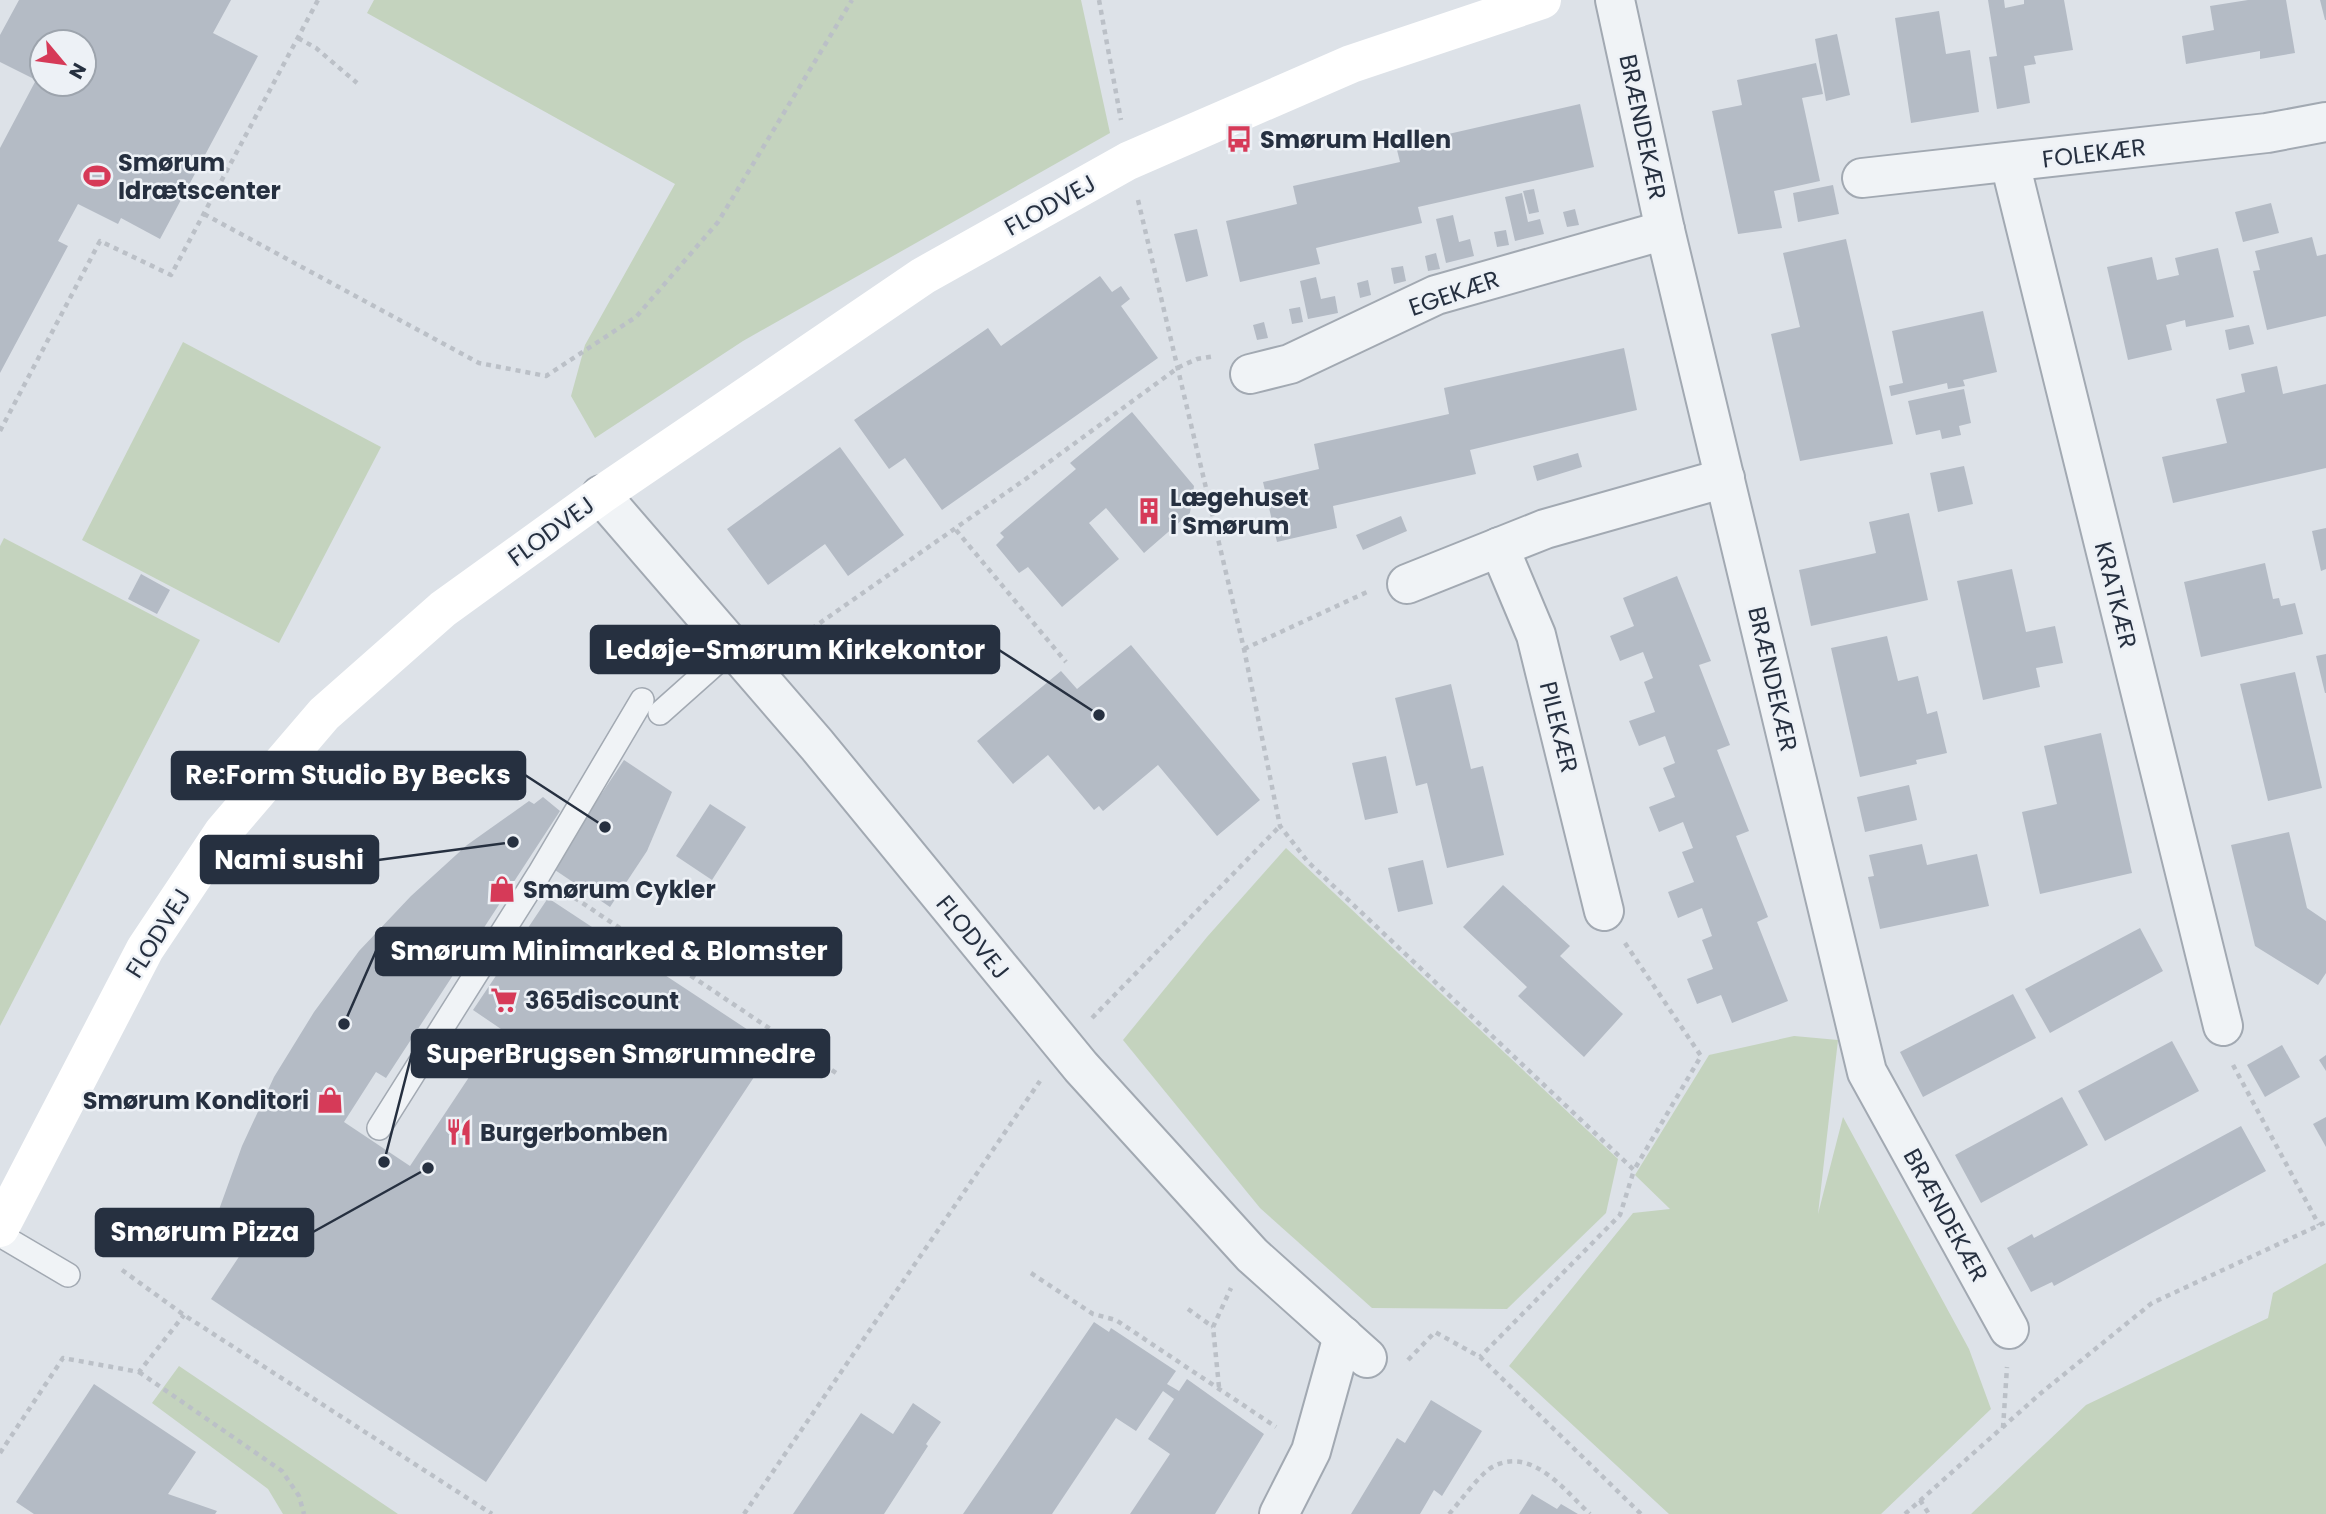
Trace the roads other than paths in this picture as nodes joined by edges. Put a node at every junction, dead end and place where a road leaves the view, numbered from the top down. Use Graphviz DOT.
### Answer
graph roads {
  1 [pos="1542,0"];
  2 [pos="1615,0"];
  3 [pos="2326,122"];
  4 [pos="2010,163"];
  5 [pos="1862,178"];
  6 [pos="1665,230"];
  7 [pos="1250,374"];
  8 [pos="1726,478"];
  9 [pos="601,495"];
  10 [pos="1499,547"];
  11 [pos="1407,584"];
  12 [pos="742,659"];
  13 [pos="642,700"];
  14 [pos="660,713"];
  15 [pos="1604,911"];
  16 [pos="2223,1026"];
  17 [pos="379,1128"];
  18 [pos="0,1228"];
  19 [pos="0,1235"];
  20 [pos="68,1275"];
  21 [pos="2009,1329"];
  22 [pos="1279,1514"];
  1 -- 9 [label="street, FLODVEJ"];
  2 -- 6 [label="street, BRÆNDEKÆR"];
  3 -- 4 [label="street, FOLEKÆR"];
  4 -- 5 [label="street, FOLEKÆR"];
  4 -- 16 [label="street, KRATKÆR"];
  6 -- 7 [label="street, EGEKÆR"];
  6 -- 8 [label="street, BRÆNDEKÆR"];
  8 -- 10 [label="street"];
  8 -- 21 [label="street, BRÆNDEKÆR"];
  9 -- 12 [label="street, FLODVEJ"];
  9 -- 18 [label="street, FLODVEJ"];
  10 -- 11 [label="street"];
  10 -- 15 [label="street, PILEKÆR"];
  12 -- 14 [label="lane"];
  12 -- 22 [label="street, FLODVEJ"];
  13 -- 17 [label="lane"];
  19 -- 20 [label="lane"];
}
